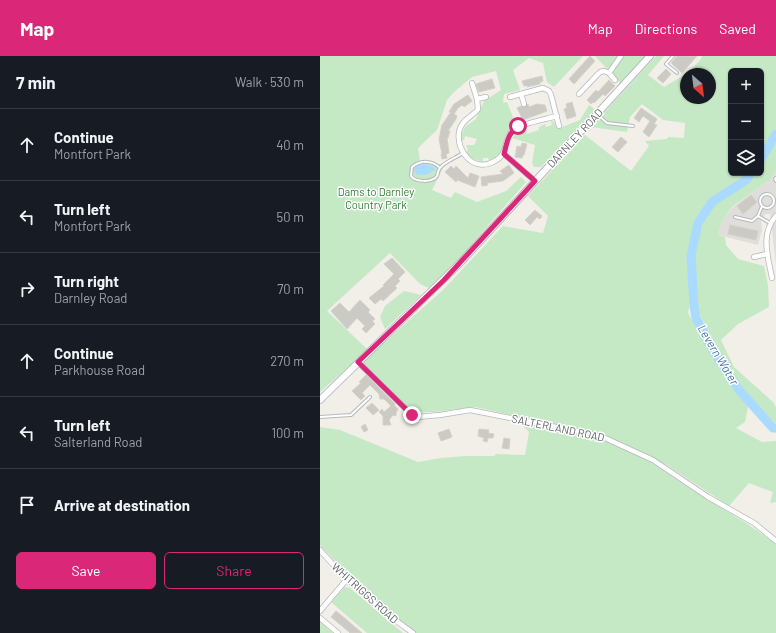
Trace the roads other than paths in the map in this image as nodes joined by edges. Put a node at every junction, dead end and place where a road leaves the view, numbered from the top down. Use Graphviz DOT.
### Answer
graph roads {
  1 [pos="620,56"];
  2 [pos="650,56"];
  3 [pos="673,56"];
  4 [pos="609,73"];
  5 [pos="677,73"];
  6 [pos="615,80"];
  7 [pos="472,83"];
  8 [pos="521,94"];
  9 [pos="579,94"];
  10 [pos="486,96"];
  11 [pos="510,97"];
  12 [pos="477,99"];
  13 [pos="524,104"];
  14 [pos="598,114"];
  15 [pos="557,116"];
  16 [pos="559,126"];
  17 [pos="633,126"];
  18 [pos="463,153"];
  19 [pos="504,154"];
  20 [pos="440,168"];
  21 [pos="535,181"];
  22 [pos="762,205"];
  23 [pos="758,216"];
  24 [pos="776,216"];
  25 [pos="735,217"];
  26 [pos="770,223"];
  27 [pos="767,254"];
  28 [pos="754,257"];
  29 [pos="772,278"];
  30 [pos="358,362"];
  31 [pos="370,397"];
  32 [pos="320,400"];
  33 [pos="320,417"];
  34 [pos="775,539"];
  35 [pos="320,550"];
  36 [pos="347,579"];
  37 [pos="320,611"];
  38 [pos="320,618"];
  39 [pos="338,633"];
  40 [pos="413,633"];
  1 -- 4 [label="street"];
  2 -- 14 [label="main road, DARNLEY ROAD"];
  3 -- 5 [label="lane"];
  4 -- 6 [label="street"];
  4 -- 9 [label="street"];
  7 -- 12 [label="street"];
  8 -- 11 [label="street"];
  8 -- 13 [label="street"];
  8 -- 15 [label="street"];
  10 -- 12 [label="street"];
  12 -- 18 [label="street"];
  14 -- 17 [label="lane"];
  14 -- 21 [label="main road, DARNLEY ROAD"];
  15 -- 16 [label="street"];
  15 -- 19 [label="street"];
  18 -- 19 [label="street"];
  18 -- 20 [label="lane"];
  19 -- 21 [label="street"];
  20 -- 20 [label="lane"];
  21 -- 30 [label="main road, DARNLEY ROAD"];
  22 -- 22 [label="lane"];
  22 -- 23 [label="lane"];
  23 -- 25 [label="lane"];
  23 -- 26 [label="lane"];
  24 -- 26 [label="street"];
  26 -- 27 [label="street"];
  27 -- 28 [label="street"];
  27 -- 29 [label="street"];
  30 -- 32 [label="main road, DARNLEY ROAD"];
  30 -- 34 [label="street, SALTERLAND ROAD"];
  31 -- 33 [label="lane"];
  35 -- 36 [label="street, WHITRIGGS ROAD"];
  36 -- 37 [label="street"];
  36 -- 40 [label="street, WHITRIGGS ROAD"];
  38 -- 39 [label="street"];
}
